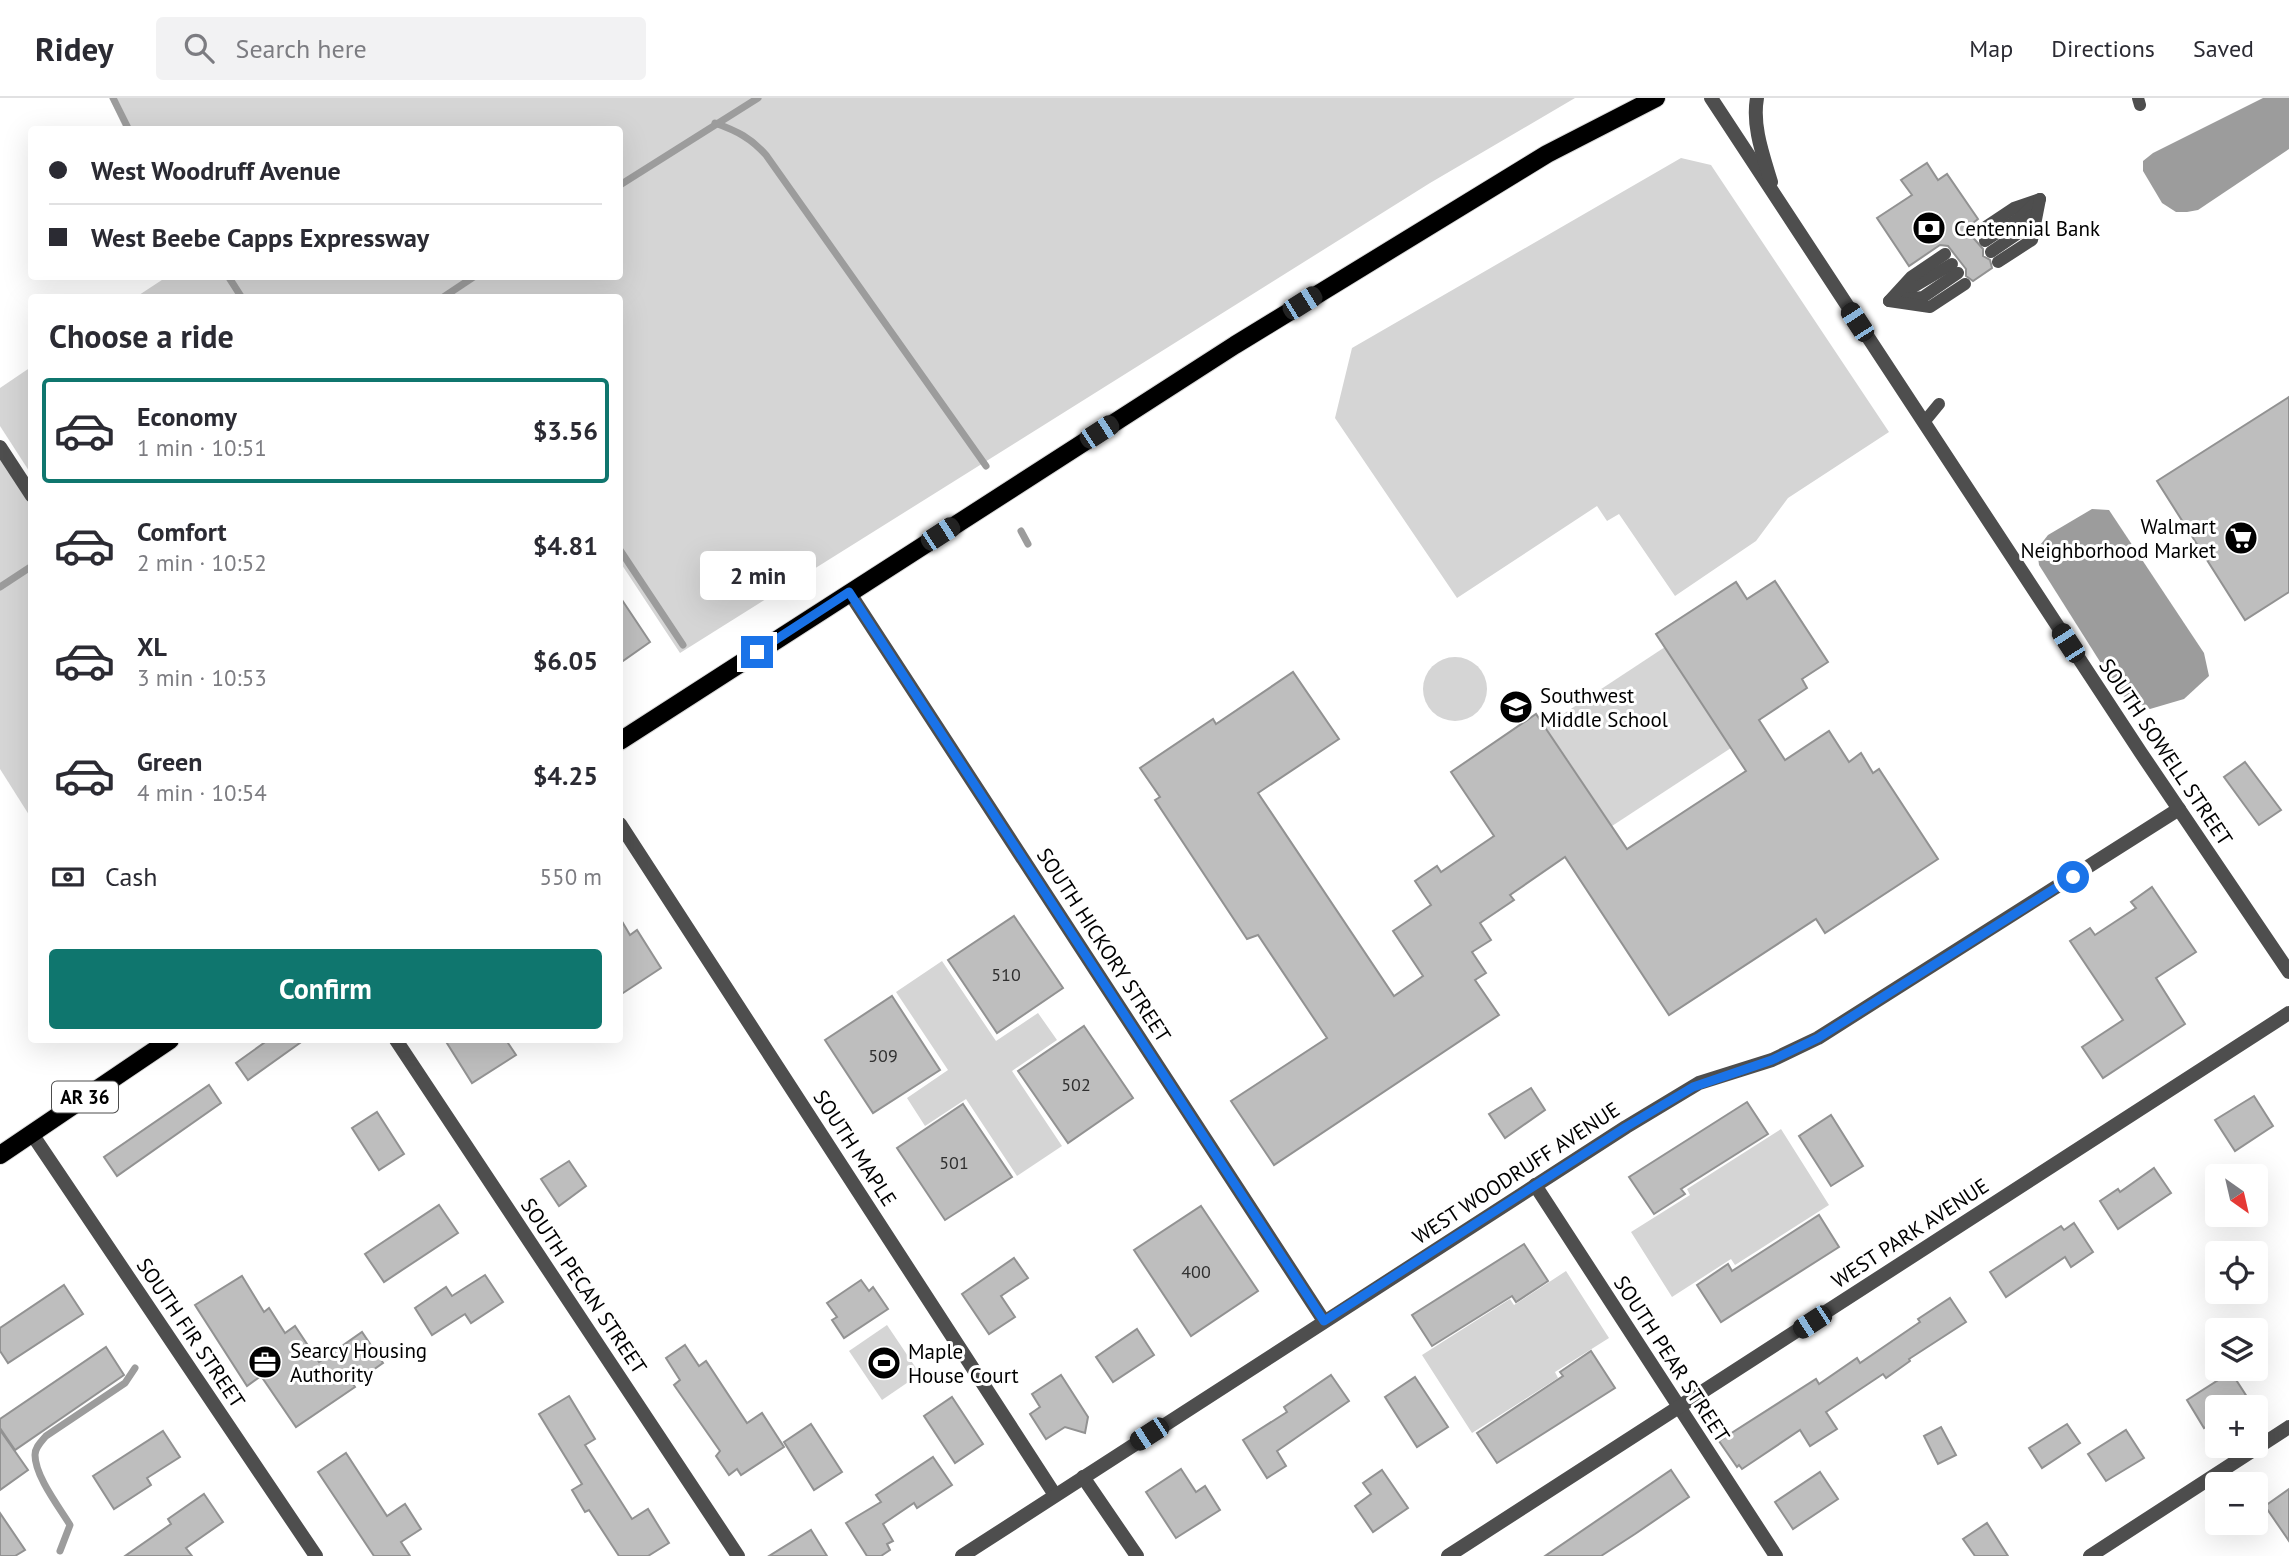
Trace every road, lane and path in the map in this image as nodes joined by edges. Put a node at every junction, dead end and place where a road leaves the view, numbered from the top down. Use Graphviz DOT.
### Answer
graph roads {
  1 [pos="1656,98"];
  2 [pos="1711,98"];
  3 [pos="1757,98"];
  4 [pos="2039,199"];
  5 [pos="1777,200"];
  6 [pos="1955,269"];
  7 [pos="1939,404"];
  8 [pos="1925,421"];
  9 [pos="0,447"];
  10 [pos="28,490"];
  11 [pos="849,592"];
  12 [pos="623,739"];
  13 [pos="2179,809"];
  14 [pos="623,833"];
  15 [pos="2289,972"];
  16 [pos="2289,1013"];
  17 [pos="166,1043"];
  18 [pos="398,1043"];
  19 [pos="32,1133"];
  20 [pos="0,1155"];
  21 [pos="1535,1185"];
  22 [pos="1324,1321"];
  23 [pos="1679,1409"];
  24 [pos="2289,1427"];
  25 [pos="1083,1477"];
  26 [pos="1055,1495"];
  27 [pos="316,1556"];
  28 [pos="738,1556"];
  29 [pos="962,1556"];
  30 [pos="1137,1556"];
  31 [pos="1448,1556"];
  32 [pos="1776,1556"];
  33 [pos="2090,1556"];
  1 -- 11 [label="main road"];
  2 -- 5 [label="street, SOUTH SOWELL STREET"];
  3 -- 5 [label="street"];
  4 -- 4 [label="lane"];
  5 -- 8 [label="street, SOUTH SOWELL STREET"];
  6 -- 6 [label="lane"];
  7 -- 8 [label="lane"];
  8 -- 13 [label="street, SOUTH SOWELL STREET"];
  9 -- 10 [label="street"];
  11 -- 12 [label="main road"];
  11 -- 22 [label="street, SOUTH HICKORY STREET"];
  13 -- 15 [label="street, SOUTH SOWELL STREET"];
  13 -- 21 [label="street, WEST WOODRUFF AVENUE"];
  14 -- 26 [label="street, SOUTH MAPLE"];
  16 -- 23 [label="street, WEST PARK AVENUE"];
  17 -- 19 [label="main road, AR 36"];
  18 -- 28 [label="street, SOUTH PECAN STREET"];
  19 -- 20 [label="main road, AR 36"];
  19 -- 27 [label="street, SOUTH FIR STREET"];
  21 -- 22 [label="street, WEST WOODRUFF AVENUE"];
  21 -- 23 [label="street, SOUTH PEAR STREET"];
  22 -- 25 [label="street, WEST WOODRUFF AVENUE"];
  23 -- 31 [label="street, WEST PARK AVENUE"];
  23 -- 32 [label="street, SOUTH PEAR STREET"];
  24 -- 33 [label="street"];
  25 -- 26 [label="street, WEST WOODRUFF AVENUE"];
  25 -- 30 [label="street"];
  26 -- 29 [label="street, WEST WOODRUFF AVENUE"];
}
